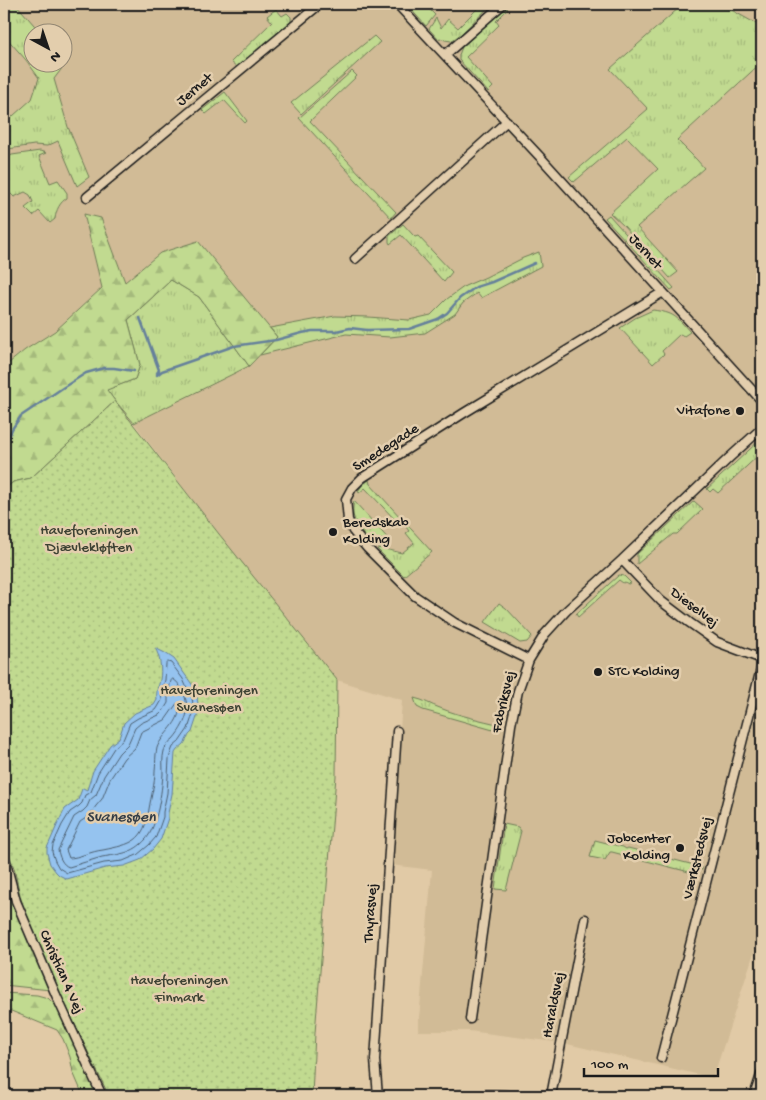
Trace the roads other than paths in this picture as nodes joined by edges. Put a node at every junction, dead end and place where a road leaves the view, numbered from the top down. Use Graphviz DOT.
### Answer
graph roads {
  1 [pos="320,4"];
  2 [pos="397,4"];
  3 [pos="503,4"];
  4 [pos="445,55"];
  5 [pos="507,121"];
  6 [pos="87,197"];
  7 [pos="355,259"];
  8 [pos="663,292"];
  9 [pos="762,401"];
  10 [pos="762,428"];
  11 [pos="622,560"];
  12 [pos="762,659"];
  13 [pos="529,660"];
  14 [pos="762,664"];
  15 [pos="397,730"];
  16 [pos="4,856"];
  17 [pos="585,919"];
  18 [pos="470,1019"];
  19 [pos="661,1058"];
  20 [pos="762,1072"];
  21 [pos="102,1096"];
  22 [pos="378,1096"];
  23 [pos="445,1096"];
  24 [pos="519,1096"];
  25 [pos="550,1096"];
  26 [pos="754,1096"];
  1 -- 6 [label="street, Jernet"];
  2 -- 4 [label="street, Jernet"];
  3 -- 4 [label="street"];
  4 -- 5 [label="street, Jernet"];
  5 -- 7 [label="street"];
  5 -- 8 [label="street, Jernet"];
  8 -- 9 [label="street, Jernet"];
  8 -- 13 [label="street, Smedegade"];
  10 -- 11 [label="street, Fabriksvej"];
  11 -- 12 [label="street, Dieselvej"];
  11 -- 13 [label="street, Fabriksvej"];
  13 -- 18 [label="street, Fabriksvej"];
  14 -- 19 [label="street, Værkstedsvej"];
  15 -- 22 [label="street, Thyrasvej"];
  16 -- 21 [label="street, Christian 4 Vej"];
  17 -- 25 [label="street, Haraldsvej"];
  20 -- 26 [label="street"];
  23 -- 24 [label="street"];
}
